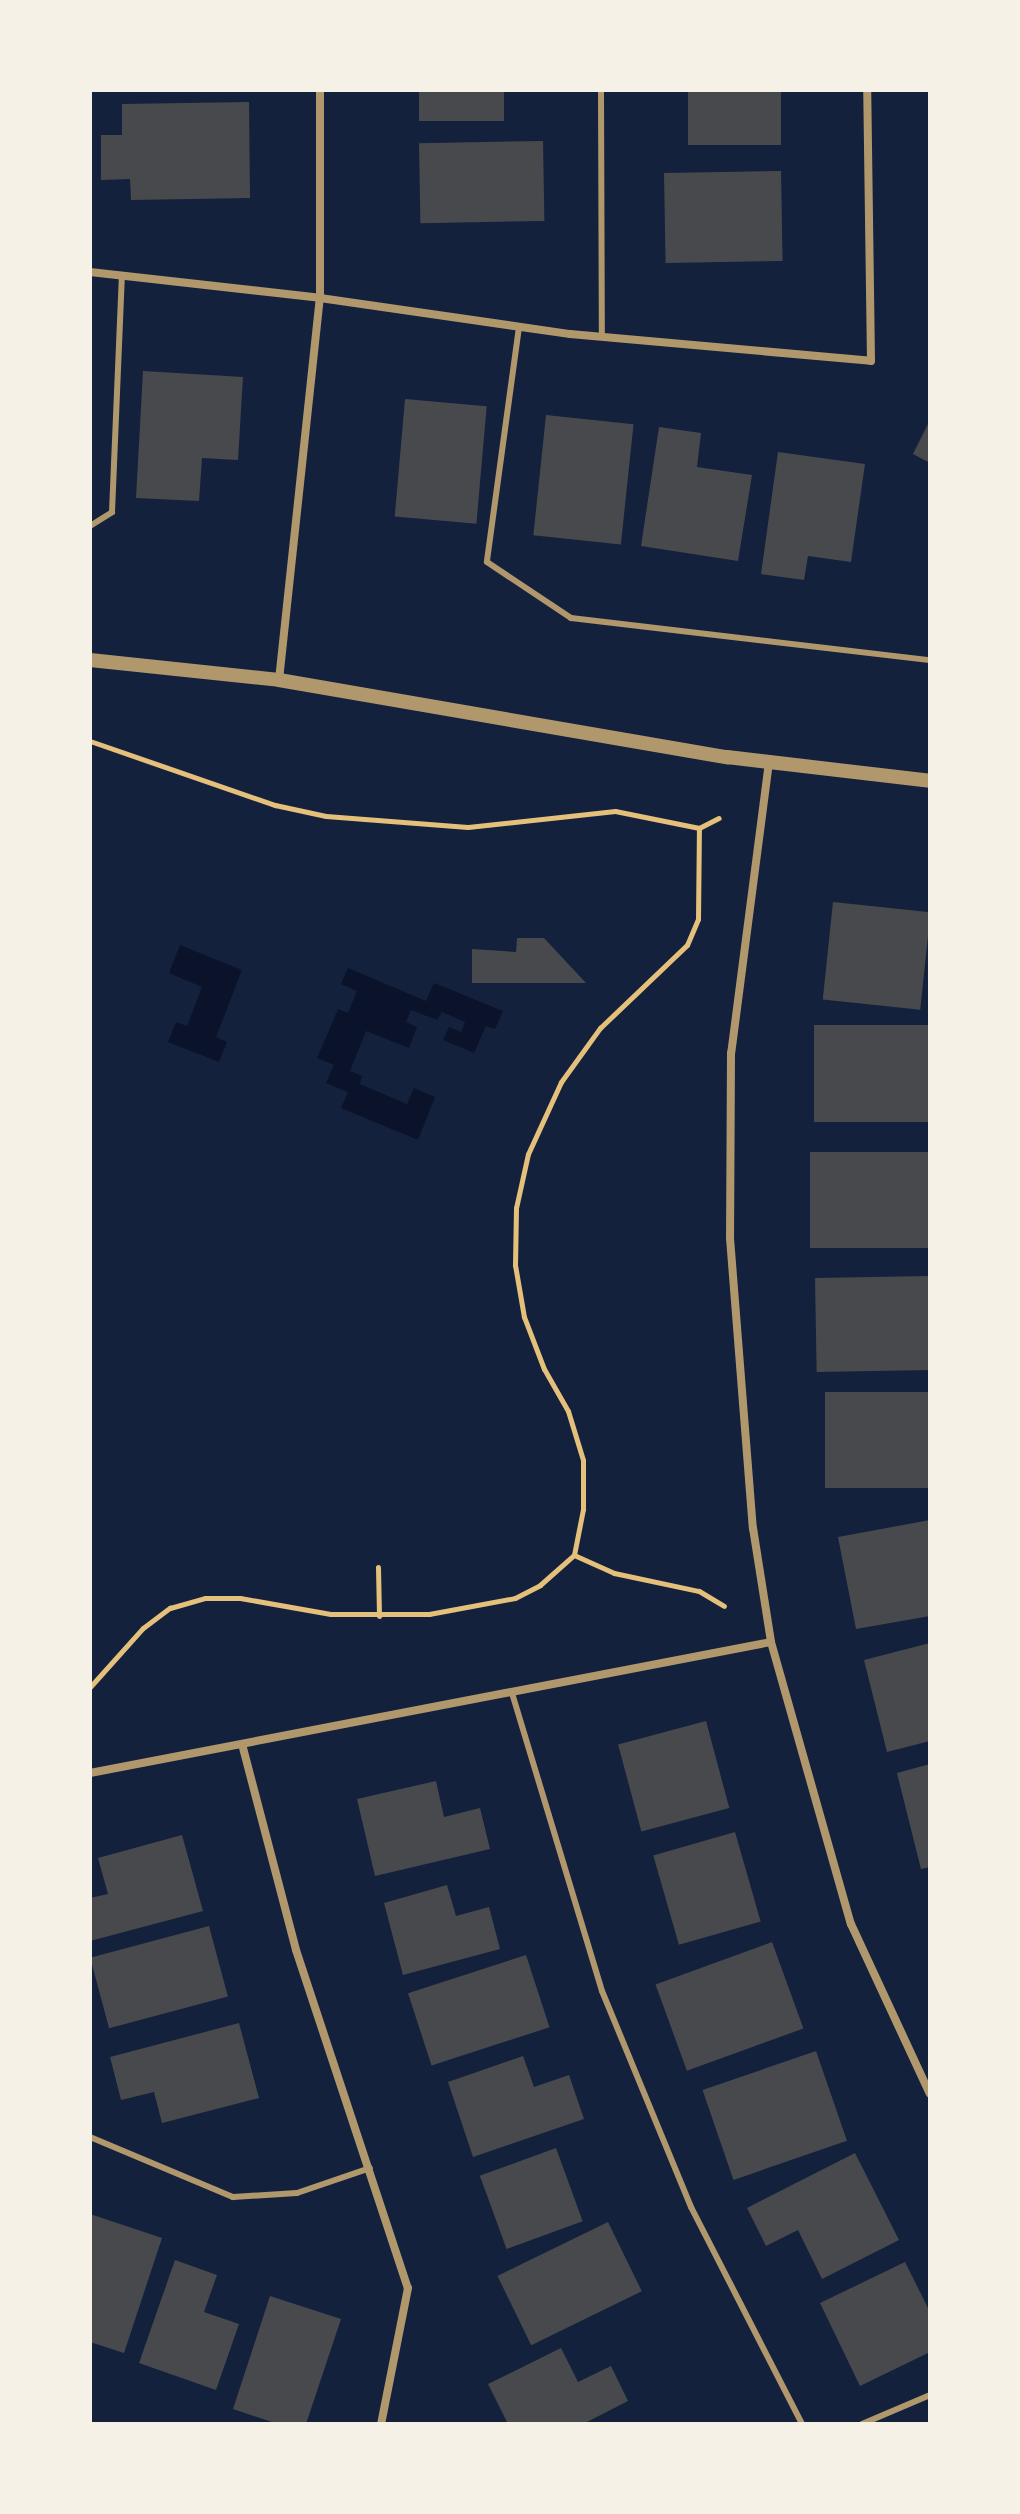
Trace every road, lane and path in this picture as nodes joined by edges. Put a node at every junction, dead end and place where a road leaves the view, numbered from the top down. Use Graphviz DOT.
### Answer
graph roads {
  1 [pos="320,90"];
  2 [pos="601,90"];
  3 [pos="867,90"];
  4 [pos="90,272"];
  5 [pos="122,275"];
  6 [pos="320,298"];
  7 [pos="519,327"];
  8 [pos="602,337"];
  9 [pos="90,526"];
  10 [pos="90,660"];
  11 [pos="930,660"];
  12 [pos="279,680"];
  13 [pos="90,741"];
  14 [pos="769,762"];
  15 [pos="930,781"];
  16 [pos="719,818"];
  17 [pos="699,828"];
  18 [pos="574,1555"];
  19 [pos="378,1567"];
  20 [pos="724,1606"];
  21 [pos="379,1616"];
  22 [pos="771,1642"];
  23 [pos="90,1687"];
  24 [pos="512,1693"];
  25 [pos="242,1744"];
  26 [pos="90,1773"];
  27 [pos="930,2094"];
  28 [pos="90,2137"];
  29 [pos="371,2167"];
  30 [pos="930,2395"];
  31 [pos="381,2424"];
  32 [pos="802,2424"];
  33 [pos="862,2424"];
  1 -- 6 [label="street"];
  2 -- 8 [label="lane"];
  3 -- 8 [label="street"];
  4 -- 5 [label="street"];
  5 -- 6 [label="street"];
  5 -- 9 [label="lane"];
  6 -- 7 [label="street"];
  6 -- 12 [label="street"];
  7 -- 8 [label="street"];
  7 -- 11 [label="lane"];
  10 -- 12 [label="street"];
  12 -- 14 [label="street"];
  13 -- 17 [label="path"];
  14 -- 15 [label="street"];
  14 -- 22 [label="street"];
  16 -- 17 [label="path"];
  17 -- 18 [label="path"];
  18 -- 20 [label="path"];
  18 -- 21 [label="path"];
  19 -- 21 [label="path"];
  21 -- 23 [label="path"];
  22 -- 24 [label="street"];
  22 -- 27 [label="street"];
  24 -- 25 [label="street"];
  24 -- 32 [label="lane"];
  25 -- 26 [label="street"];
  25 -- 29 [label="street"];
  28 -- 29 [label="lane"];
  29 -- 31 [label="street"];
  30 -- 33 [label="lane"];
}
